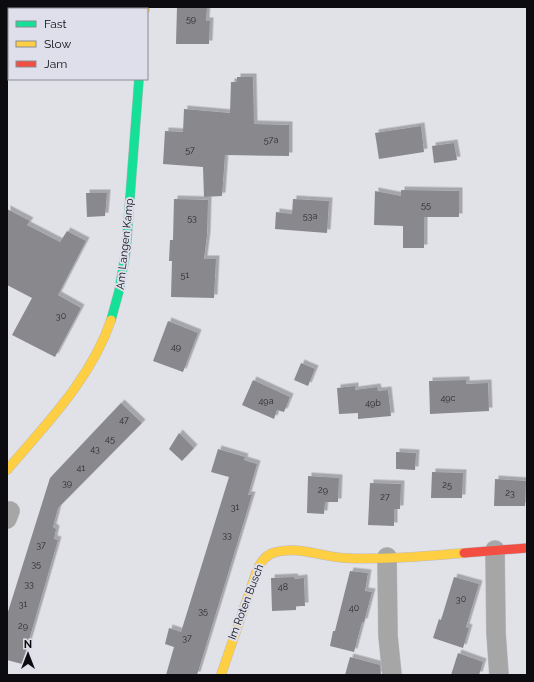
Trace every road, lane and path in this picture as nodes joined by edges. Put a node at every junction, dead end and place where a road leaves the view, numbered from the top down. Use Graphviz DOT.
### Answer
graph roads {
  1 [pos="140,80"];
  2 [pos="7,470"];
  3 [pos="527,548"];
  4 [pos="495,550"];
  5 [pos="387,557"];
  6 [pos="220,675"];
  7 [pos="392,675"];
  8 [pos="499,675"];
  1 -- 2 [label="street, Am Langen Kamp"];
  3 -- 4 [label="street, Im Roten Busch"];
  4 -- 5 [label="street, Im Roten Busch"];
  4 -- 8 [label="street"];
  5 -- 6 [label="street, Im Roten Busch"];
  5 -- 7 [label="street"];
}
